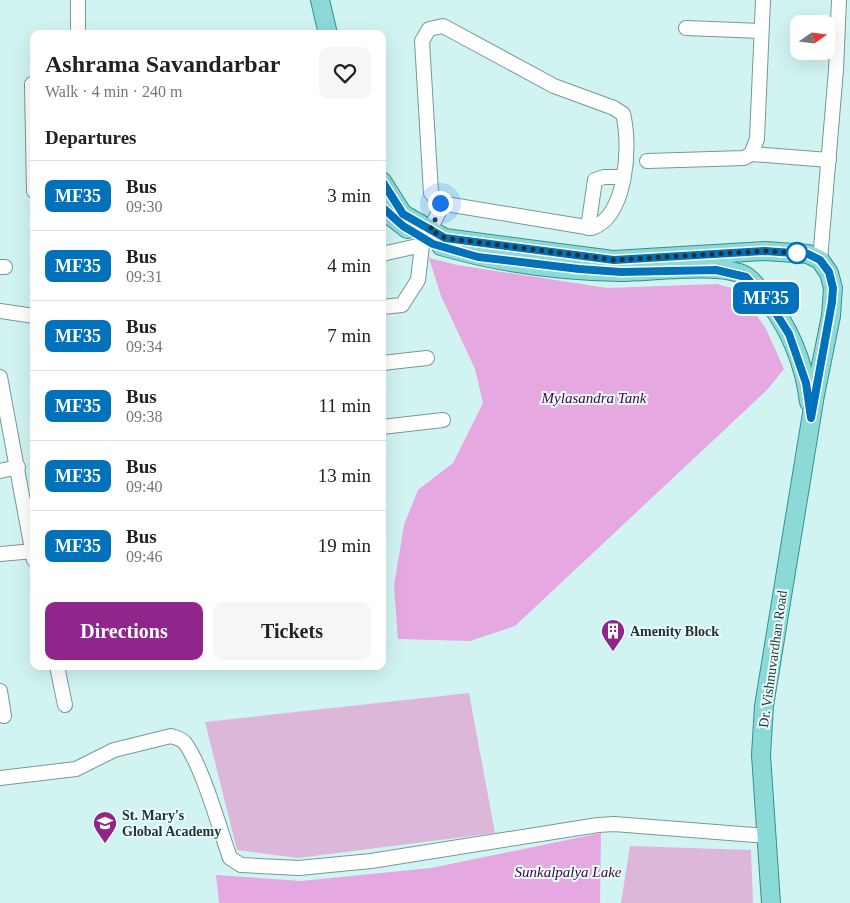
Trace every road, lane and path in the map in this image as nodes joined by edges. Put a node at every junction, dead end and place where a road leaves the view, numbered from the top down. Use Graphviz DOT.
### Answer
graph roads {
  1 [pos="78,0"];
  2 [pos="320,0"];
  3 [pos="331,0"];
  4 [pos="763,0"];
  5 [pos="839,0"];
  6 [pos="844,25"];
  7 [pos="686,28"];
  8 [pos="78,30"];
  9 [pos="327,30"];
  10 [pos="337,30"];
  11 [pos="762,31"];
  12 [pos="751,154"];
  13 [pos="829,160"];
  14 [pos="647,161"];
  15 [pos="623,177"];
  16 [pos="386,187"];
  17 [pos="440,203"];
  18 [pos="386,211"];
  19 [pos="588,228"];
  20 [pos="426,238"];
  21 [pos="386,253"];
  22 [pos="820,260"];
  23 [pos="386,307"];
  24 [pos="0,311"];
  25 [pos="30,315"];
  26 [pos="427,358"];
  27 [pos="386,363"];
  28 [pos="0,377"];
  29 [pos="2,400"];
  30 [pos="811,418"];
  31 [pos="444,420"];
  32 [pos="386,427"];
  33 [pos="18,468"];
  34 [pos="0,471"];
  35 [pos="30,537"];
  36 [pos="0,554"];
  37 [pos="30,554"];
  38 [pos="58,670"];
  39 [pos="0,691"];
  40 [pos="65,705"];
  41 [pos="4,716"];
  42 [pos="0,778"];
  43 [pos="766,836"];
  44 [pos="771,903"];
  1 -- 8 [label="street"];
  2 -- 9 [label="main road"];
  3 -- 10 [label="main road"];
  4 -- 11 [label="street"];
  5 -- 6 [label="street"];
  6 -- 13 [label="street"];
  7 -- 11 [label="street"];
  11 -- 12 [label="street"];
  12 -- 13 [label="street"];
  12 -- 14 [label="street"];
  13 -- 22 [label="street"];
  15 -- 17 [label="street"];
  15 -- 19 [label="street"];
  15 -- 19 [label="street"];
  16 -- 20 [label="main road, Dr. Vishnuvardhan Road"];
  17 -- 19 [label="street"];
  17 -- 20 [label="street"];
  18 -- 20 [label="main road, Dr. Vishnuvardhan Road"];
  20 -- 21 [label="street"];
  20 -- 22 [label="main road, Dr. Vishnuvardhan Road"];
  20 -- 23 [label="street"];
  20 -- 30 [label="main road, Dr. Vishnuvardhan Road"];
  22 -- 30 [label="main road, Dr. Vishnuvardhan Road"];
  24 -- 25 [label="street"];
  26 -- 27 [label="street"];
  28 -- 29 [label="street"];
  29 -- 33 [label="street"];
  30 -- 43 [label="main road, Dr. Vishnuvardhan Road"];
  31 -- 32 [label="street"];
  33 -- 34 [label="street"];
  33 -- 35 [label="street"];
  36 -- 37 [label="street"];
  38 -- 40 [label="street"];
  39 -- 41 [label="street"];
  42 -- 43 [label="street"];
  43 -- 44 [label="main road, Dr. Vishnuvardhan Road"];
}
